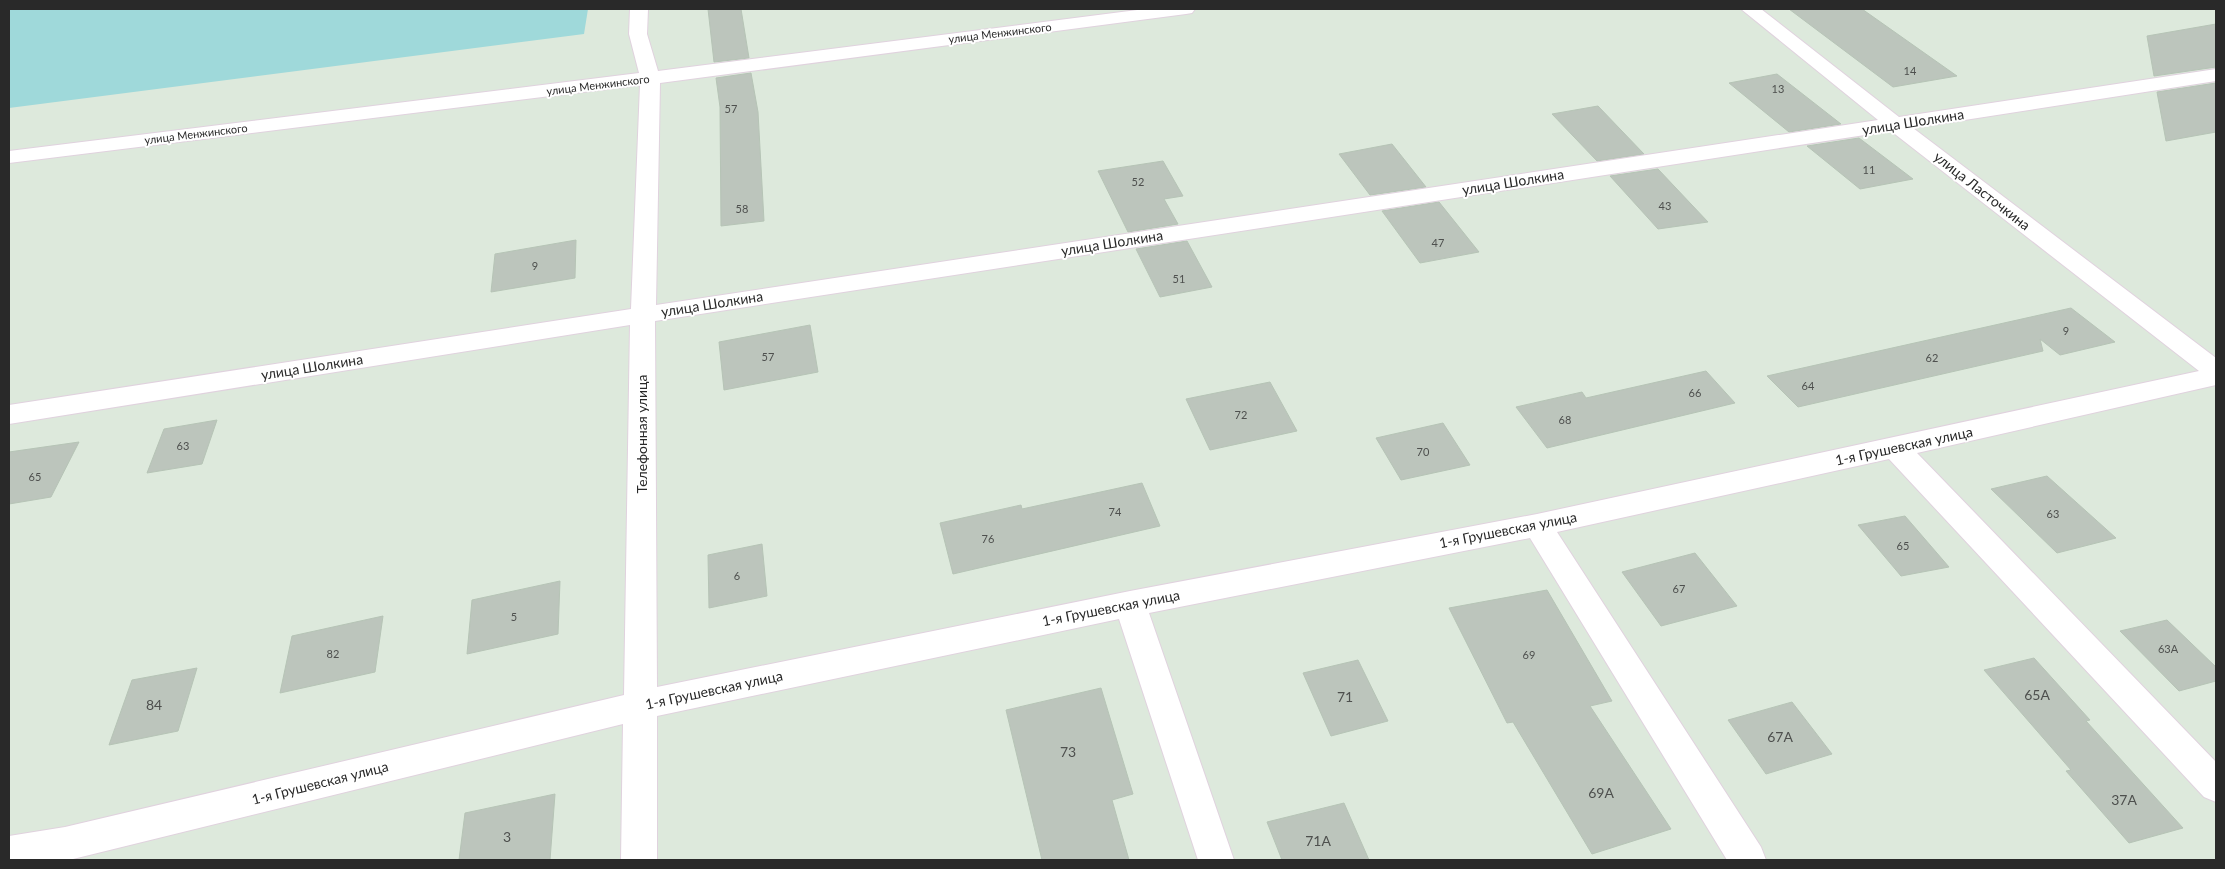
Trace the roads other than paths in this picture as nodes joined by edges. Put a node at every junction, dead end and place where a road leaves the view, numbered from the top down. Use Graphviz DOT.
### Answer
graph roads {
  1 [pos="640,9"];
  2 [pos="1186,9"];
  3 [pos="1750,9"];
  4 [pos="2216,75"];
  5 [pos="650,78"];
  6 [pos="1895,124"];
  7 [pos="9,157"];
  8 [pos="643,315"];
  9 [pos="2216,371"];
  10 [pos="2216,376"];
  11 [pos="9,414"];
  12 [pos="1895,448"];
  13 [pos="1537,525"];
  14 [pos="1130,604"];
  15 [pos="642,705"];
  16 [pos="2216,786"];
  17 [pos="62,852"];
  18 [pos="9,854"];
  19 [pos="639,860"];
  20 [pos="1216,860"];
  21 [pos="1748,860"];
  1 -- 5 [label="street, Телефонная улица"];
  2 -- 5 [label="street, улица Менжинского"];
  3 -- 6 [label="street, улица Ласточкина"];
  4 -- 6 [label="street, улица Шолкина"];
  5 -- 7 [label="street, улица Менжинского"];
  5 -- 8 [label="street, Телефонная улица"];
  6 -- 8 [label="street, улица Шолкина"];
  6 -- 9 [label="street, улица Ласточкина"];
  8 -- 11 [label="street, улица Шолкина"];
  8 -- 15 [label="street, Телефонная улица"];
  10 -- 12 [label="street, 1-я Грушевская улица"];
  12 -- 13 [label="street, 1-я Грушевская улица"];
  12 -- 16 [label="street"];
  13 -- 14 [label="street, 1-я Грушевская улица"];
  13 -- 21 [label="street"];
  14 -- 15 [label="street, 1-я Грушевская улица"];
  14 -- 20 [label="street"];
  15 -- 17 [label="street, 1-я Грушевская улица"];
  15 -- 19 [label="street, Телефонная улица"];
  17 -- 18 [label="street, 1-я Грушевская улица"];
}
